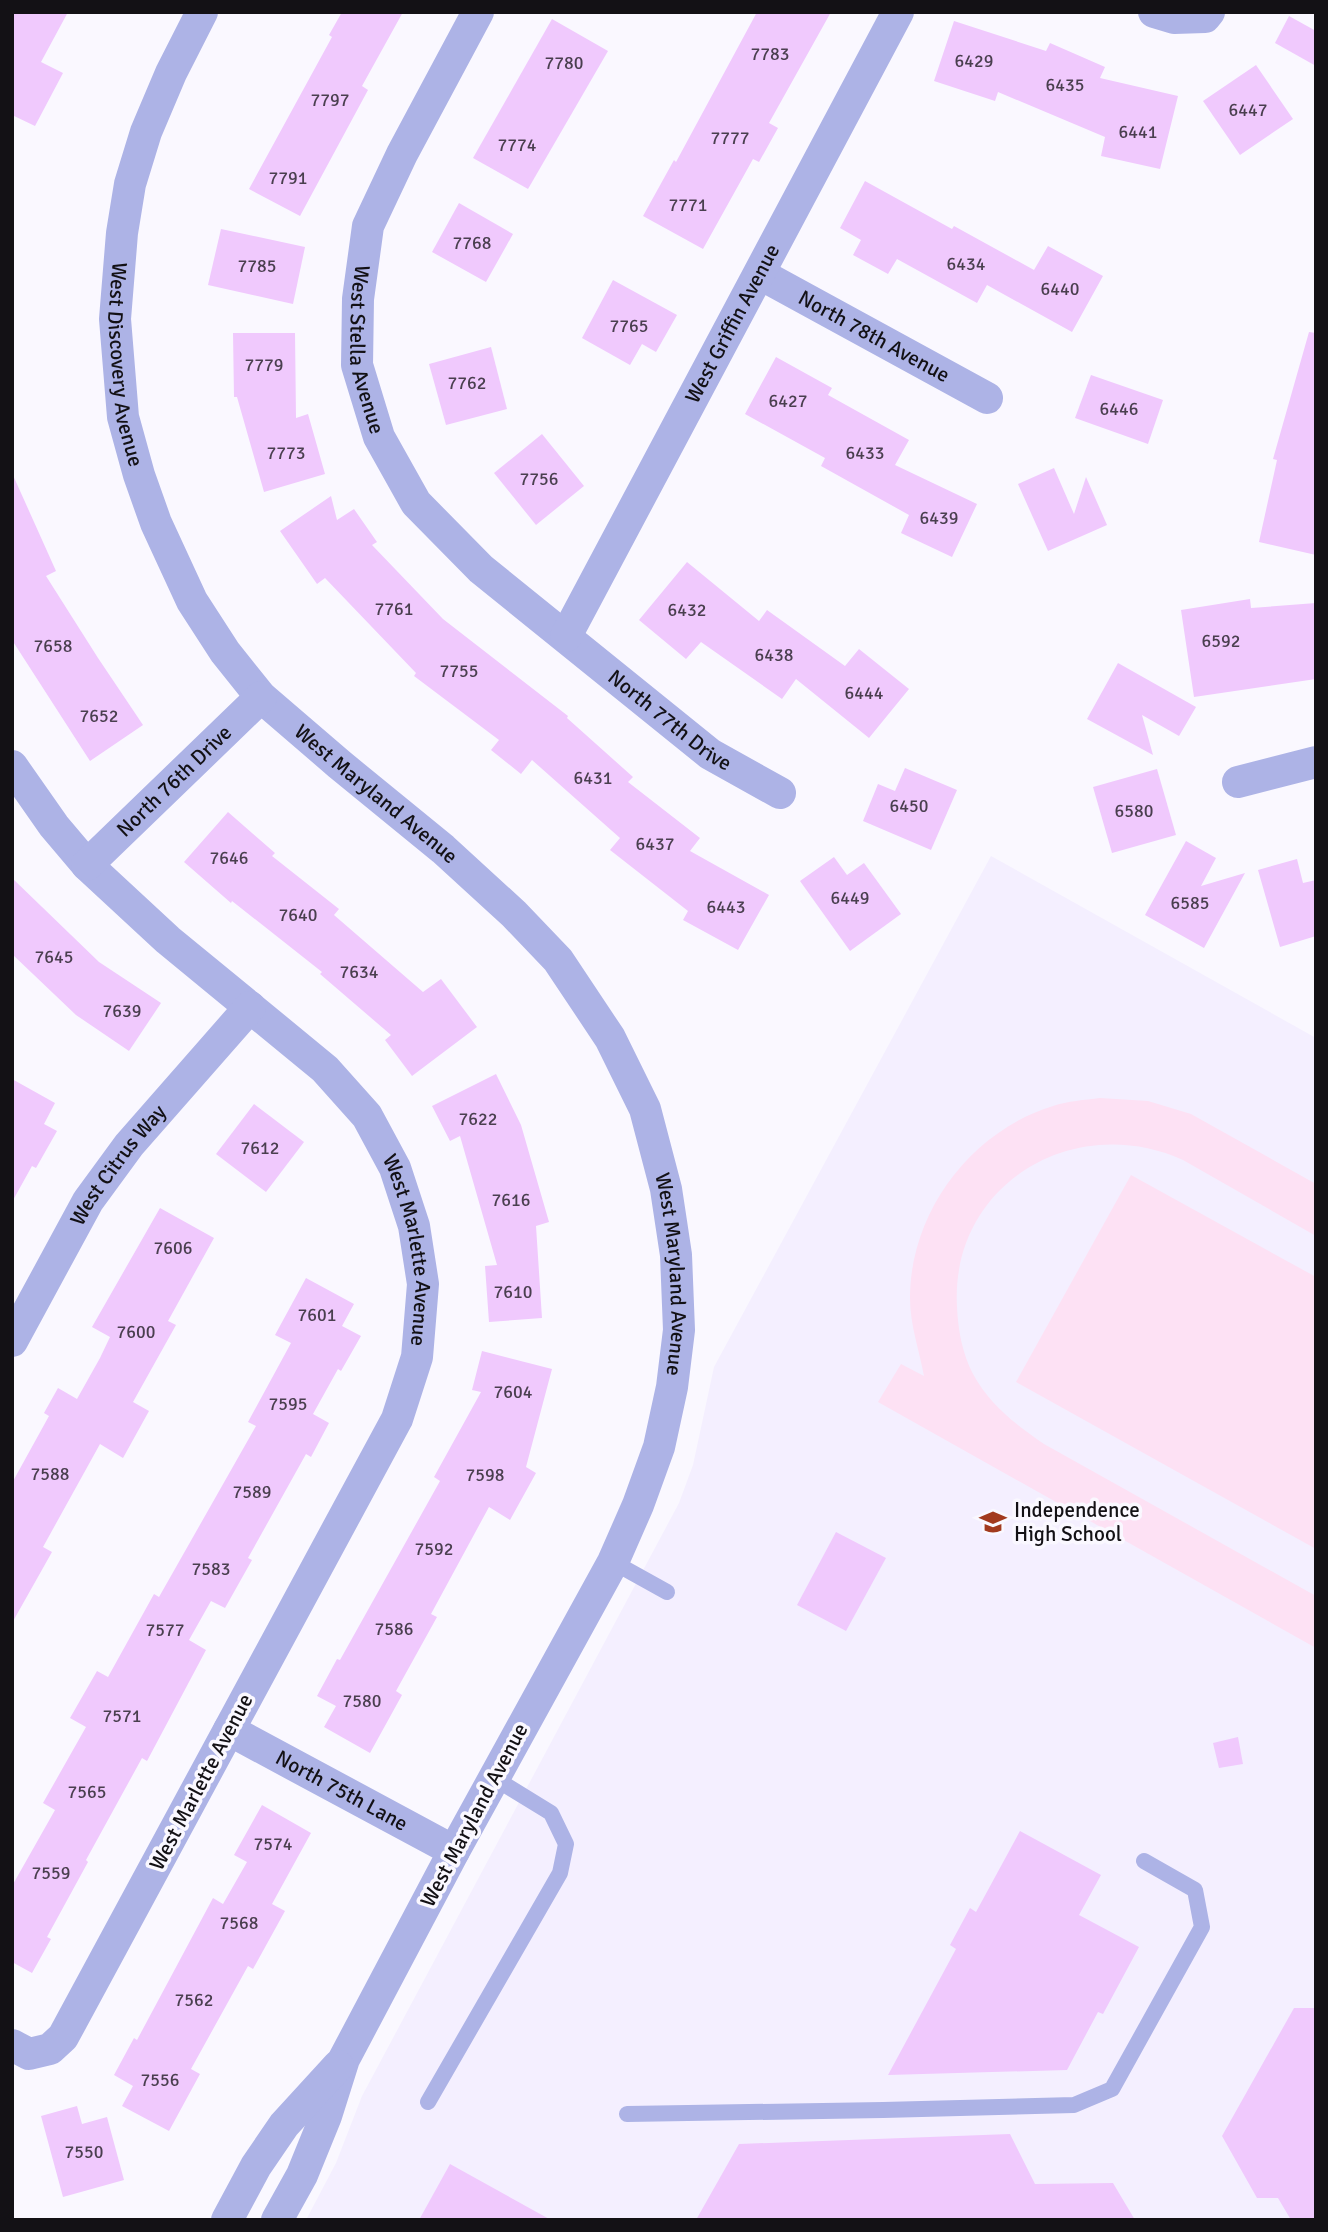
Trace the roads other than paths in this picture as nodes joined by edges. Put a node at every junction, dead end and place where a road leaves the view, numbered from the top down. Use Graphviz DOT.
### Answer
graph roads {
  1 [pos="202,12"];
  2 [pos="478,12"];
  3 [pos="898,12"];
  4 [pos="1154,12"];
  5 [pos="1207,15"];
  6 [pos="760,274"];
  7 [pos="986,398"];
  8 [pos="566,636"];
  9 [pos="261,697"];
  10 [pos="1316,762"];
  11 [pos="12,766"];
  12 [pos="1238,782"];
  13 [pos="780,793"];
  14 [pos="87,865"];
  15 [pos="250,1007"];
  16 [pos="12,1341"];
  17 [pos="613,1562"];
  18 [pos="667,1592"];
  19 [pos="229,1730"];
  20 [pos="494,1778"];
  21 [pos="454,1851"];
  22 [pos="1144,1861"];
  23 [pos="12,2045"];
  24 [pos="344,2059"];
  25 [pos="428,2102"];
  26 [pos="627,2114"];
  27 [pos="227,2220"];
  28 [pos="277,2220"];
  1 -- 9 [label="street, West Discovery Avenue"];
  2 -- 8 [label="street, West Stella Avenue"];
  3 -- 6 [label="street, West Griffin Avenue"];
  4 -- 5 [label="street"];
  6 -- 7 [label="street, North 78th Avenue"];
  6 -- 8 [label="street, West Griffin Avenue"];
  8 -- 13 [label="street, North 77th Drive"];
  9 -- 14 [label="street, North 76th Drive"];
  9 -- 17 [label="street, West Maryland Avenue"];
  10 -- 12 [label="street"];
  11 -- 14 [label="street, West Marlette Avenue"];
  14 -- 15 [label="street, West Marlette Avenue"];
  15 -- 16 [label="street, West Citrus Way"];
  15 -- 19 [label="street, West Marlette Avenue"];
  17 -- 18 [label="lane"];
  17 -- 20 [label="street, West Maryland Avenue"];
  19 -- 21 [label="street, North 75th Lane"];
  19 -- 23 [label="street, West Marlette Avenue"];
  20 -- 21 [label="street, West Maryland Avenue"];
  20 -- 25 [label="lane"];
  21 -- 24 [label="street, West Maryland Avenue"];
  22 -- 26 [label="lane"];
  24 -- 27 [label="street, West Maryland Avenue"];
  24 -- 28 [label="street, West Maryland Avenue"];
}
